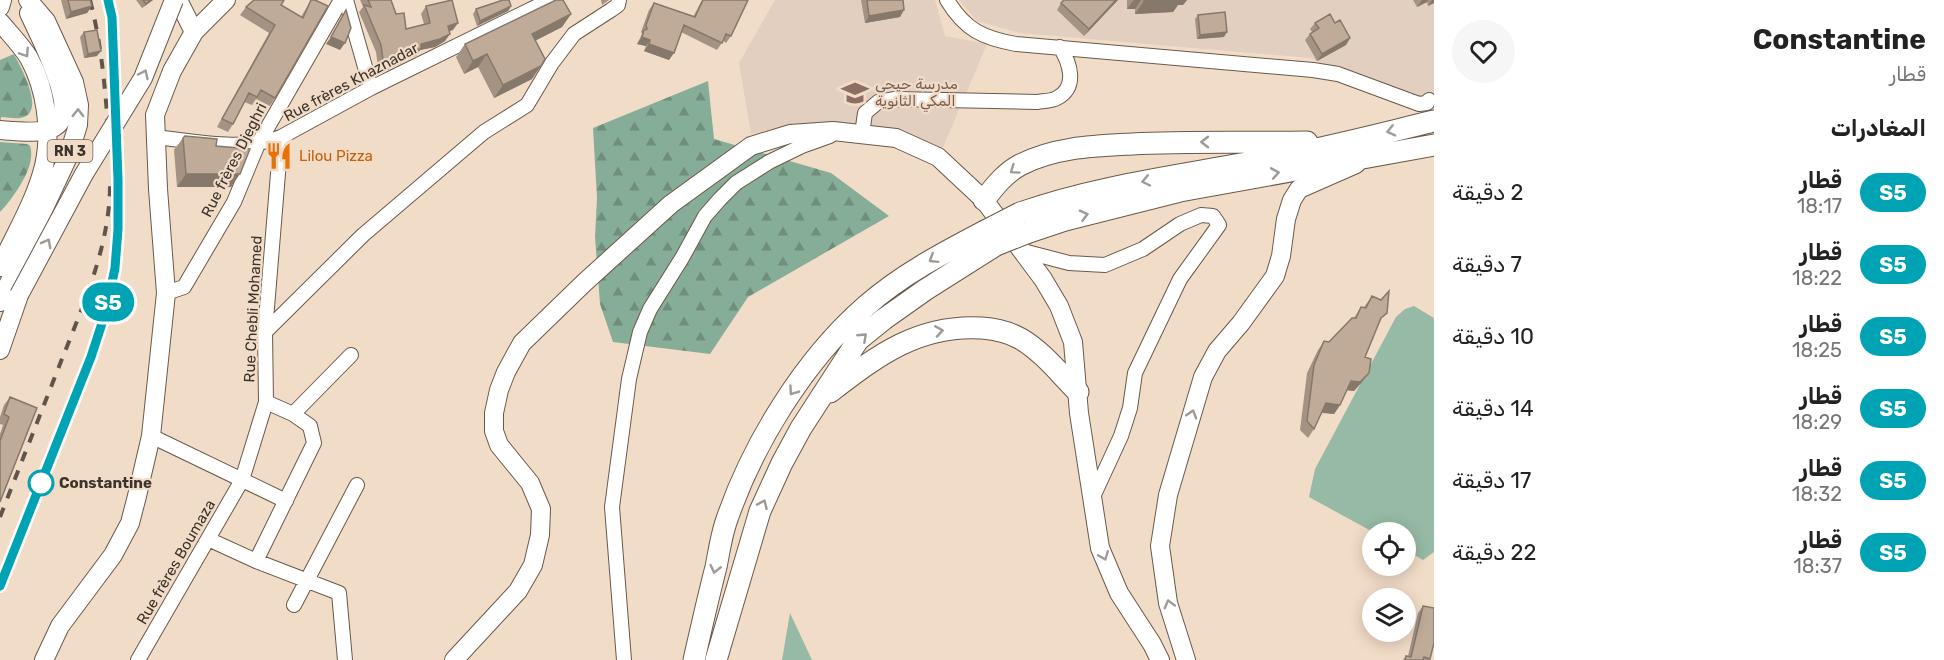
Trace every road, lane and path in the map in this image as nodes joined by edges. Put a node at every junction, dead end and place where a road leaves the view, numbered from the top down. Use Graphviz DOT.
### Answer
graph roads {
  1 [pos="2,0"];
  2 [pos="23,0"];
  3 [pos="28,0"];
  4 [pos="40,0"];
  5 [pos="176,0"];
  6 [pos="226,0"];
  7 [pos="341,0"];
  8 [pos="346,0"];
  9 [pos="550,0"];
  10 [pos="619,0"];
  11 [pos="947,0"];
  12 [pos="0,7"];
  13 [pos="46,21"];
  14 [pos="0,22"];
  15 [pos="194,32"];
  16 [pos="1060,47"];
  17 [pos="371,88"];
  18 [pos="1429,100"];
  19 [pos="1434,121"];
  20 [pos="8,130"];
  21 [pos="47,130"];
  22 [pos="841,132"];
  23 [pos="862,134"];
  24 [pos="155,137"];
  25 [pos="281,137"];
  26 [pos="1347,141"];
  27 [pos="258,144"];
  28 [pos="1434,145"];
  29 [pos="1380,154"];
  30 [pos="984,200"];
  31 [pos="1024,232"];
  32 [pos="990,238"];
  33 [pos="0,267"];
  34 [pos="166,293"];
  35 [pos="0,302"];
  36 [pos="265,332"];
  37 [pos="1,344"];
  38 [pos="351,355"];
  39 [pos="1078,392"];
  40 [pos="817,401"];
  41 [pos="266,402"];
  42 [pos="293,414"];
  43 [pos="151,436"];
  44 [pos="242,480"];
  45 [pos="357,484"];
  46 [pos="1092,499"];
  47 [pos="286,501"];
  48 [pos="208,539"];
  49 [pos="256,561"];
  50 [pos="306,581"];
  51 [pos="294,605"];
  52 [pos="44,660"];
  53 [pos="138,660"];
  54 [pos="345,660"];
  55 [pos="454,660"];
  56 [pos="624,660"];
  57 [pos="694,660"];
  58 [pos="716,660"];
  59 [pos="1160,660"];
  60 [pos="1186,660"];
  1 -- 12 [label="main road"];
  2 -- 21 [label="main road"];
  3 -- 13 [label="main road, RN 3"];
  4 -- 13 [label="street"];
  5 -- 15 [label="main road"];
  37 -- 5 [label="main road, one-way, bridge"];
  6 -- 15 [label="main road"];
  7 -- 27 [label="street, Rue frères Djeghri"];
  8 -- 17 [label="street"];
  9 -- 17 [label="street, Rue frères Khaznadar"];
  10 -- 36 [label="street"];
  11 -- 16 [label="street"];
  35 -- 13 [label="main road, RN 3, one-way"];
  14 -- 21 [label="main road, RN 3, one-way"];
  15 -- 24 [label="main road"];
  16 -- 18 [label="street"];
  16 -- 23 [label="street"];
  17 -- 25 [label="street, Rue frères Khaznadar"];
  19 -- 26 [label="highway, one-way"];
  20 -- 21 [label="main road"];
  21 -- 33 [label="main road, RN 3"];
  22 -- 23 [label="main road"];
  22 -- 55 [label="main road"];
  22 -- 56 [label="street"];
  23 -- 30 [label="main road"];
  24 -- 27 [label="street, Rue frères Khaznadar"];
  24 -- 34 [label="main road"];
  25 -- 27 [label="street, Rue frères Khaznadar"];
  25 -- 36 [label="street, Rue Chebli Mohamed"];
  26 -- 30 [label="highway, one-way"];
  26 -- 31 [label="highway, one-way"];
  27 -- 34 [label="street, Rue frères Djeghri"];
  28 -- 29 [label="highway"];
  31 -- 29 [label="highway, one-way"];
  60 -- 29 [label="main road, one-way"];
  30 -- 31 [label="main road"];
  31 -- 32 [label="highway, bridge"];
  31 -- 39 [label="main road"];
  31 -- 46 [label="street"];
  40 -- 32 [label="highway, one-way"];
  32 -- 57 [label="highway, one-way"];
  34 -- 43 [label="main road"];
  36 -- 41 [label="street, Rue Chebli Mohamed"];
  38 -- 42 [label="street"];
  40 -- 39 [label="highway, one-way"];
  39 -- 46 [label="main road"];
  58 -- 40 [label="highway, one-way"];
  41 -- 42 [label="street"];
  41 -- 44 [label="street, Rue Chebli Mohamed"];
  42 -- 47 [label="street"];
  43 -- 44 [label="street"];
  43 -- 52 [label="main road"];
  44 -- 47 [label="street"];
  44 -- 48 [label="street, Rue frères Boumaza"];
  45 -- 50 [label="street"];
  46 -- 59 [label="main road, one-way"];
  47 -- 49 [label="street"];
  48 -- 49 [label="street"];
  48 -- 53 [label="street, Rue frères Boumaza"];
  49 -- 50 [label="street"];
  50 -- 51 [label="street"];
  50 -- 54 [label="street"];
}
